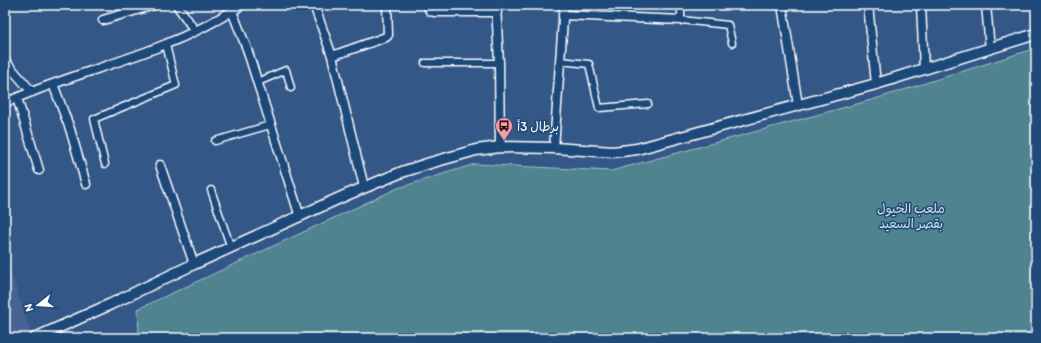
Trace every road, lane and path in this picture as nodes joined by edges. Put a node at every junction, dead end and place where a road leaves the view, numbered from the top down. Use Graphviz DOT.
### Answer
graph roads {
  1 [pos="154,5"];
  2 [pos="177,5"];
  3 [pos="242,5"];
  4 [pos="314,5"];
  5 [pos="387,5"];
  6 [pos="426,5"];
  7 [pos="564,5"];
  8 [pos="681,5"];
  9 [pos="782,5"];
  10 [pos="868,5"];
  11 [pos="921,5"];
  12 [pos="986,5"];
  13 [pos="497,8"];
  14 [pos="232,11"];
  15 [pos="563,15"];
  16 [pos="103,20"];
  17 [pos="681,20"];
  18 [pos="195,31"];
  19 [pos="1036,34"];
  20 [pos="732,44"];
  21 [pos="166,45"];
  22 [pos="990,49"];
  23 [pos="332,56"];
  24 [pos="5,61"];
  25 [pos="560,61"];
  26 [pos="424,63"];
  27 [pos="499,63"];
  28 [pos="924,69"];
  29 [pos="258,82"];
  30 [pos="53,84"];
  31 [pos="876,84"];
  32 [pos="291,88"];
  33 [pos="32,92"];
  34 [pos="17,98"];
  35 [pos="5,103"];
  36 [pos="648,104"];
  37 [pos="798,105"];
  38 [pos="270,125"];
  39 [pos="215,141"];
  40 [pos="500,147"];
  41 [pos="554,148"];
  42 [pos="105,164"];
  43 [pos="160,166"];
  44 [pos="39,170"];
  45 [pos="86,184"];
  46 [pos="364,187"];
  47 [pos="211,190"];
  48 [pos="300,217"];
  49 [pos="232,248"];
  50 [pos="194,264"];
  51 [pos="35,338"];
  1 -- 16 [label="street"];
  2 -- 18 [label="street"];
  3 -- 14 [label="street"];
  4 -- 23 [label="street"];
  5 -- 23 [label="street"];
  6 -- 13 [label="street"];
  7 -- 15 [label="street"];
  8 -- 17 [label="street"];
  9 -- 37 [label="street"];
  10 -- 31 [label="street"];
  11 -- 28 [label="street"];
  12 -- 22 [label="street"];
  13 -- 27 [label="street"];
  14 -- 18 [label="street"];
  14 -- 29 [label="street"];
  15 -- 17 [label="street"];
  15 -- 25 [label="street"];
  17 -- 20 [label="street"];
  18 -- 21 [label="street"];
  19 -- 22 [label="street"];
  21 -- 30 [label="street"];
  21 -- 42 [label="street"];
  22 -- 28 [label="street"];
  23 -- 46 [label="street"];
  24 -- 33 [label="street"];
  25 -- 36 [label="street"];
  25 -- 41 [label="street"];
  26 -- 27 [label="street"];
  27 -- 40 [label="street"];
  28 -- 31 [label="street"];
  29 -- 32 [label="street"];
  29 -- 38 [label="street"];
  30 -- 33 [label="street"];
  30 -- 45 [label="street"];
  31 -- 37 [label="street"];
  33 -- 34 [label="street"];
  34 -- 35 [label="street"];
  34 -- 44 [label="street"];
  37 -- 41 [label="street"];
  38 -- 39 [label="street"];
  38 -- 48 [label="street"];
  40 -- 41 [label="street"];
  40 -- 46 [label="street"];
  43 -- 50 [label="street"];
  46 -- 48 [label="street"];
  47 -- 49 [label="street"];
  48 -- 49 [label="street"];
  49 -- 50 [label="street"];
  50 -- 51 [label="street"];
}
